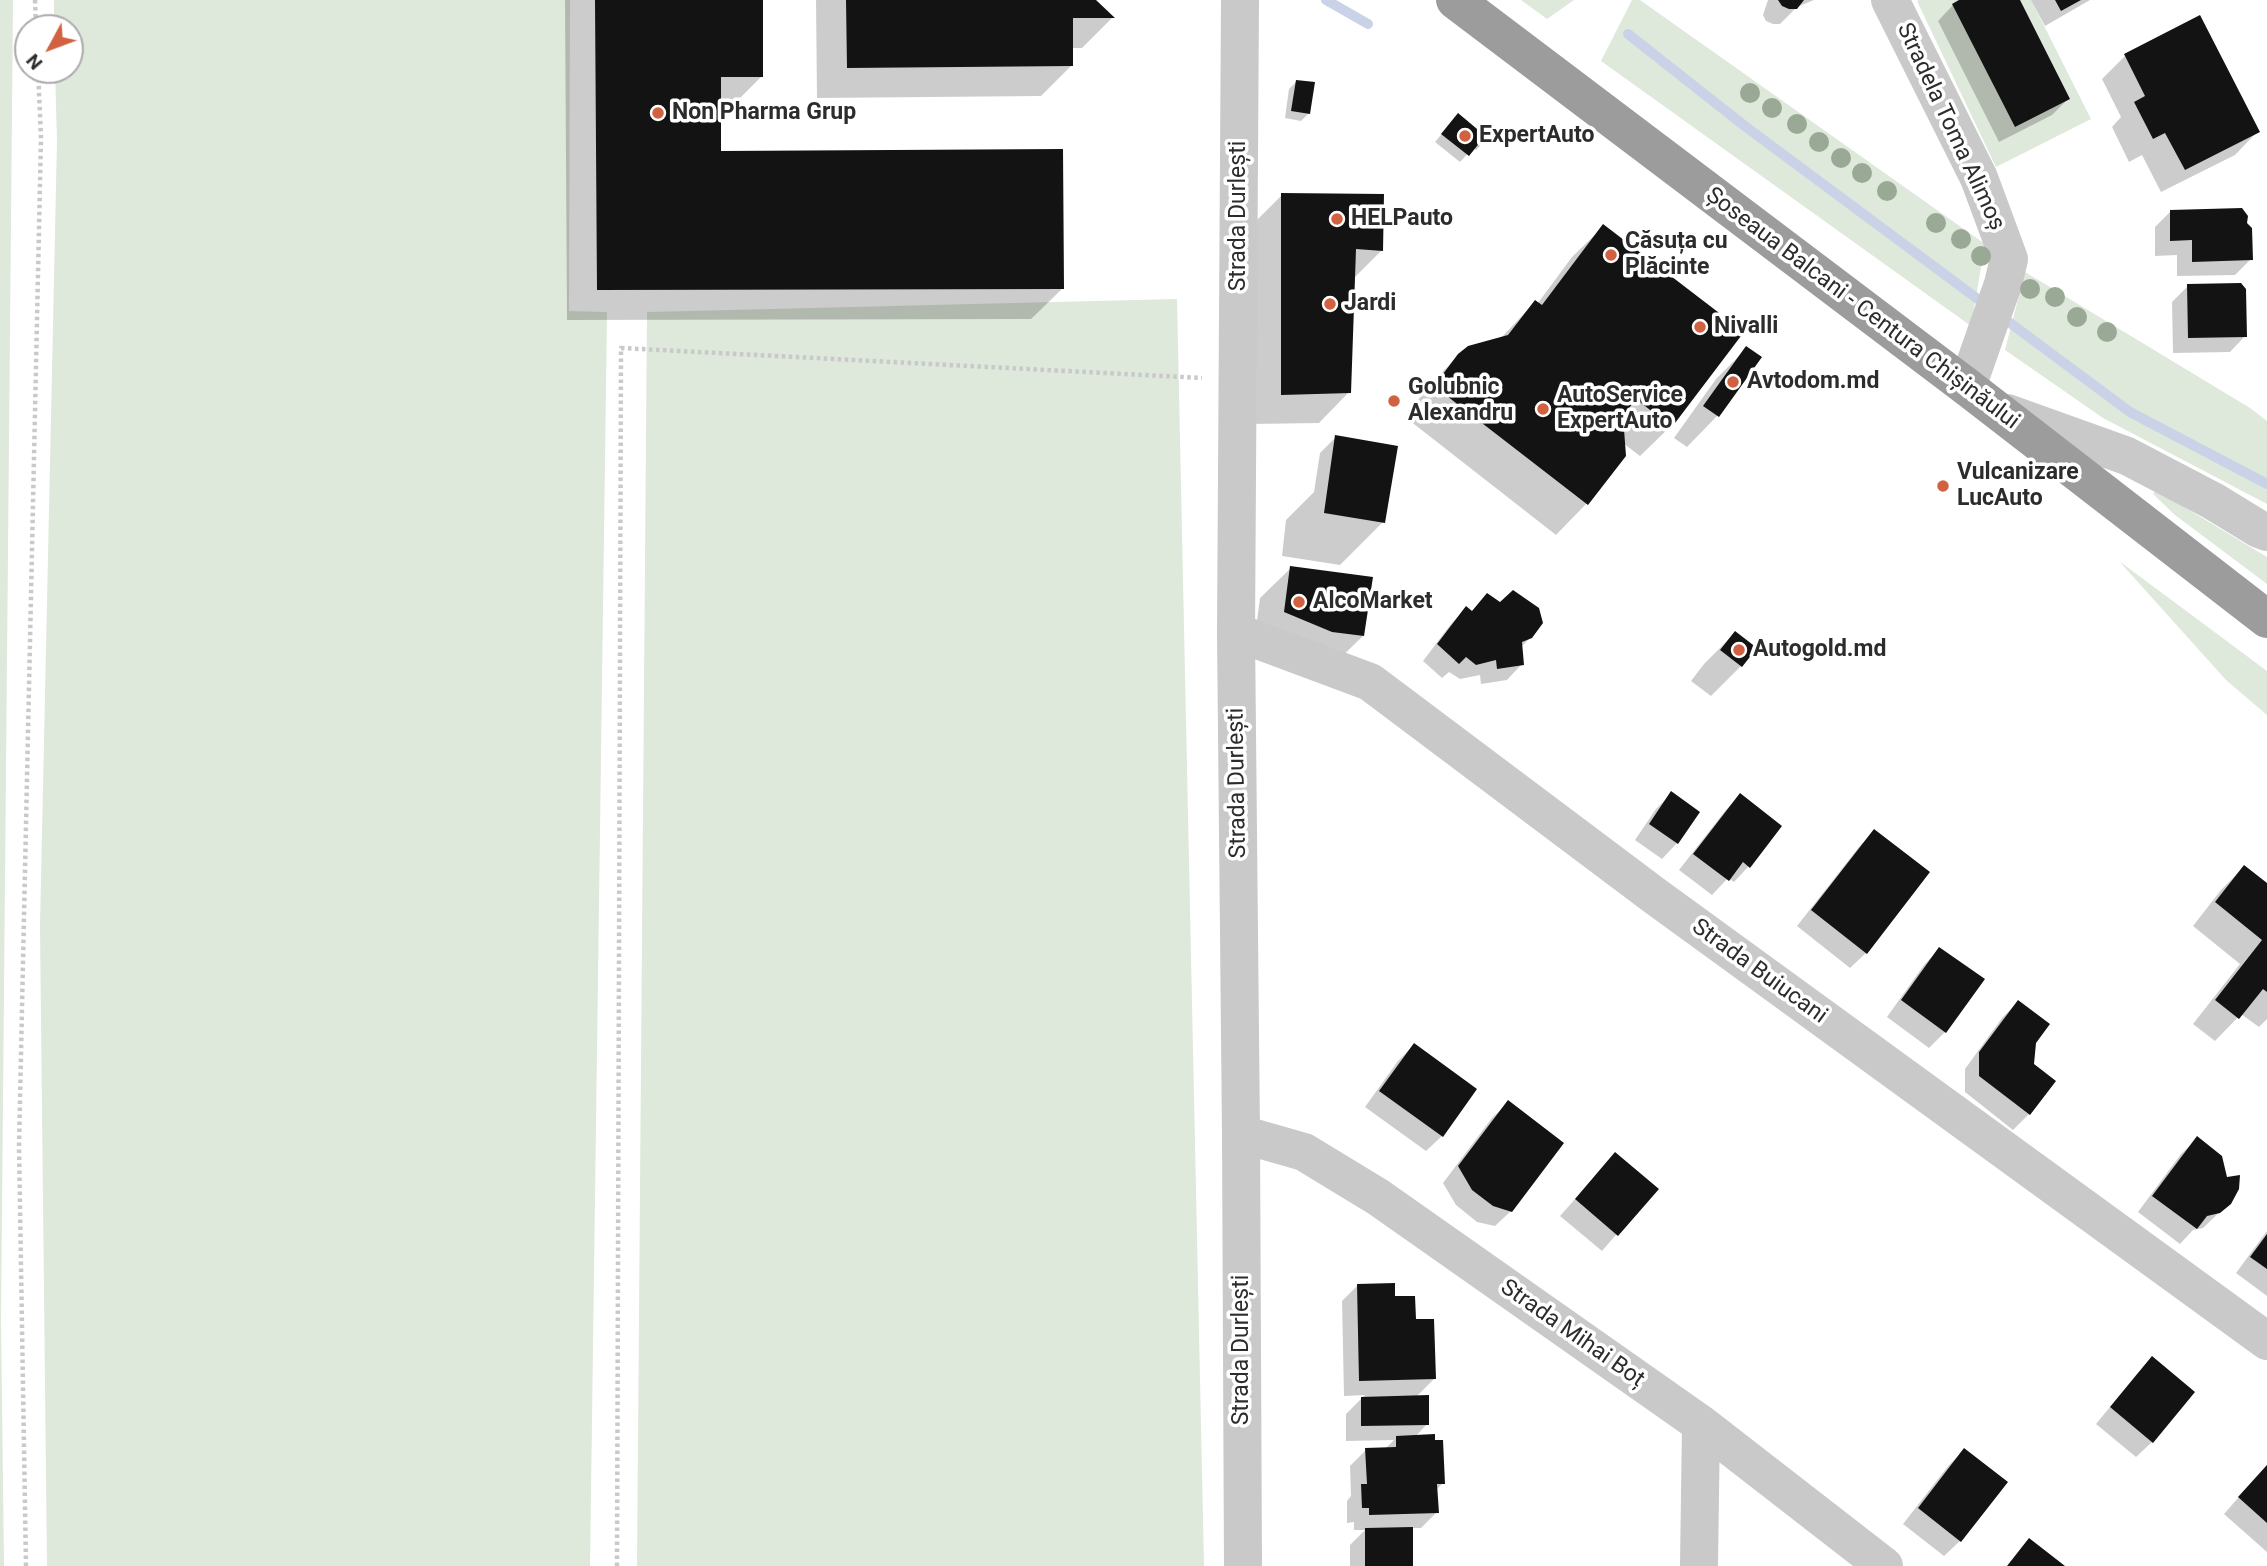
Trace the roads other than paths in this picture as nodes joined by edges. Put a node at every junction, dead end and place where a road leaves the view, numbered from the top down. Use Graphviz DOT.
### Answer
graph roads {
  1 [pos="1240,0"];
  2 [pos="1455,0"];
  3 [pos="1890,0"];
  4 [pos="1979,398"];
  5 [pos="2267,532"];
  6 [pos="2267,619"];
  7 [pos="1236,632"];
  8 [pos="1241,1134"];
  9 [pos="2267,1341"];
  10 [pos="1701,1424"];
  11 [pos="1243,1566"];
  12 [pos="1699,1566"];
  13 [pos="1884,1566"];
  1 -- 7 [label="street, Strada Durlești"];
  2 -- 4 [label="highway, Șoseaua Balcani - Centura Chișinăului"];
  3 -- 4 [label="street, Stradela Toma Alimoș"];
  4 -- 5 [label="street"];
  4 -- 6 [label="highway, Șoseaua Balcani - Centura Chișinăului"];
  7 -- 8 [label="street, Strada Durlești"];
  7 -- 9 [label="street, Strada Buiucani"];
  8 -- 10 [label="street, Strada Mihai Boț"];
  8 -- 11 [label="street, Strada Durlești"];
  10 -- 12 [label="street"];
  10 -- 13 [label="street, Strada Mihai Boț"];
}
